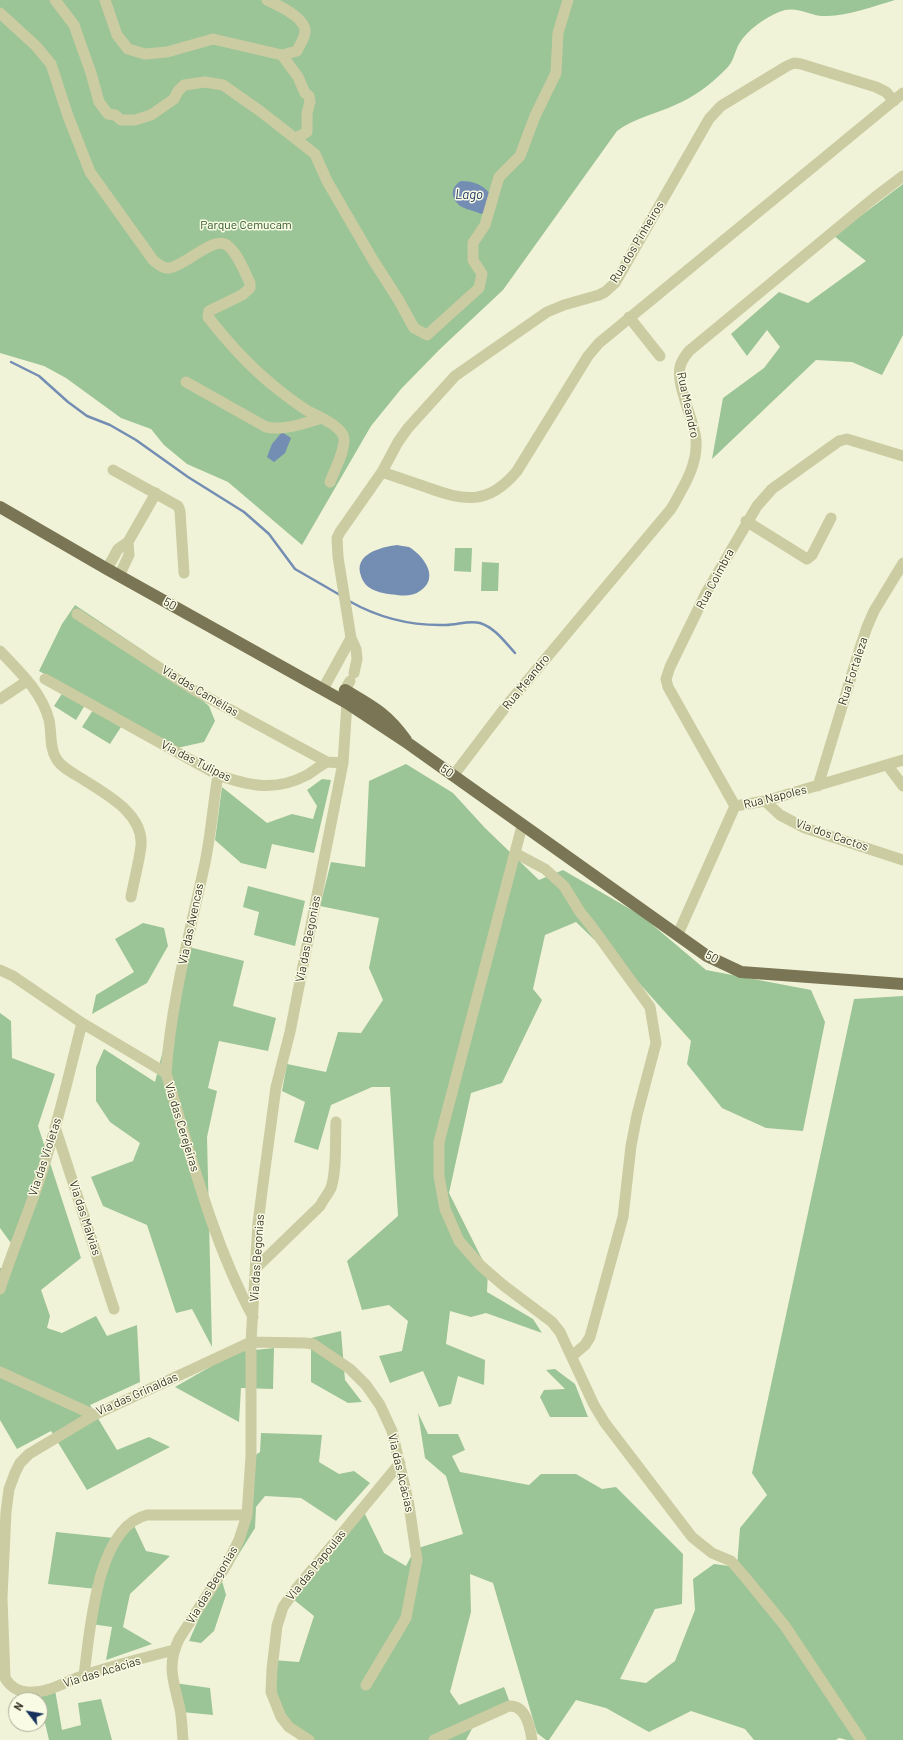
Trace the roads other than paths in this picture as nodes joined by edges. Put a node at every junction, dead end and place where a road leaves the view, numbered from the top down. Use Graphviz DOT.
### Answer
graph roads {
  1 [pos="55,0"];
  2 [pos="105,0"];
  3 [pos="267,0"];
  4 [pos="568,0"];
  5 [pos="0,13"];
  6 [pos="282,55"];
  7 [pos="899,97"];
  8 [pos="296,138"];
  9 [pos="903,176"];
  10 [pos="629,317"];
  11 [pos="660,356"];
  12 [pos="186,382"];
  13 [pos="322,418"];
  14 [pos="903,456"];
  15 [pos="113,470"];
  16 [pos="382,472"];
  17 [pos="330,482"];
  18 [pos="156,493"];
  19 [pos="0,507"];
  20 [pos="831,518"];
  21 [pos="746,521"];
  22 [pos="128,542"];
  23 [pos="903,563"];
  24 [pos="107,568"];
  25 [pos="184,573"];
  26 [pos="119,576"];
  27 [pos="77,614"];
  28 [pos="351,638"];
  29 [pos="0,651"];
  30 [pos="331,675"];
  31 [pos="45,679"];
  32 [pos="27,681"];
  33 [pos="347,688"];
  34 [pos="323,689"];
  35 [pos="0,699"];
  36 [pos="903,760"];
  37 [pos="327,762"];
  38 [pos="343,763"];
  39 [pos="888,766"];
  40 [pos="218,775"];
  41 [pos="453,776"];
  42 [pos="818,786"];
  43 [pos="903,786"];
  44 [pos="766,801"];
  45 [pos="735,806"];
  46 [pos="522,826"];
  47 [pos="515,853"];
  48 [pos="903,860"];
  49 [pos="131,897"];
  50 [pos="678,934"];
  51 [pos="0,970"];
  52 [pos="903,984"];
  53 [pos="82,1023"];
  54 [pos="166,1073"];
  55 [pos="336,1122"];
  56 [pos="55,1127"];
  57 [pos="256,1268"];
  58 [pos="0,1289"];
  59 [pos="114,1309"];
  60 [pos="253,1318"];
  61 [pos="251,1342"];
  62 [pos="572,1356"];
  63 [pos="0,1372"];
  64 [pos="94,1415"];
  65 [pos="400,1463"];
  66 [pos="247,1515"];
  67 [pos="174,1650"];
  68 [pos="84,1675"];
  69 [pos="366,1685"];
  70 [pos="183,1740"];
  71 [pos="309,1740"];
  72 [pos="434,1740"];
  73 [pos="532,1740"];
  74 [pos="861,1740"];
  1 -- 8 [label="street"];
  2 -- 6 [label="street"];
  3 -- 6 [label="street"];
  4 -- 8 [label="street"];
  5 -- 13 [label="street"];
  6 -- 8 [label="street"];
  7 -- 10 [label="street, Rua dos Pinheiros"];
  7 -- 16 [label="street, Rua dos Pinheiros"];
  9 -- 41 [label="street, Rua Meandro"];
  10 -- 11 [label="street"];
  10 -- 16 [label="street, Rua dos Pinheiros"];
  12 -- 13 [label="street"];
  13 -- 17 [label="street"];
  14 -- 21 [label="street, Rua Coimbra"];
  15 -- 18 [label="street"];
  16 -- 28 [label="street, Rua dos Pinheiros"];
  18 -- 22 [label="street"];
  18 -- 25 [label="street"];
  19 -- 24 [label="main road, 50"];
  20 -- 21 [label="street"];
  21 -- 45 [label="street, Rua Coimbra"];
  22 -- 24 [label="street"];
  22 -- 26 [label="street"];
  23 -- 42 [label="street, Rua Fortaleza"];
  24 -- 26 [label="main road, 50"];
  26 -- 34 [label="main road, 50"];
  27 -- 37 [label="street, Via das Camélias"];
  28 -- 30 [label="street"];
  28 -- 33 [label="street, Rua dos Pinheiros"];
  29 -- 32 [label="street"];
  30 -- 33 [label="street"];
  30 -- 34 [label="street"];
  31 -- 40 [label="street, Via das Tulipas"];
  32 -- 35 [label="street"];
  32 -- 49 [label="street"];
  33 -- 34 [label="main road, 50"];
  33 -- 38 [label="street"];
  33 -- 41 [label="main road, 50"];
  36 -- 39 [label="street, Rua Napoles"];
  37 -- 38 [label="street"];
  37 -- 40 [label="street, Via das Tulipas"];
  38 -- 57 [label="street, Via das Begonias"];
  39 -- 42 [label="street, Rua Napoles"];
  39 -- 43 [label="street"];
  40 -- 54 [label="street, Via das Avencas"];
  41 -- 46 [label="main road, 50"];
  42 -- 44 [label="street, Rua Napoles"];
  44 -- 45 [label="street, Rua Napoles"];
  44 -- 48 [label="street, Via dos Cactos"];
  45 -- 50 [label="street, Rua Napoles"];
  46 -- 47 [label="street"];
  46 -- 50 [label="main road, 50"];
  47 -- 62 [label="street"];
  47 -- 62 [label="street"];
  50 -- 52 [label="main road, 50"];
  51 -- 53 [label="street, Via das Cerejeiras"];
  53 -- 54 [label="street, Via das Cerejeiras"];
  53 -- 56 [label="street, Via das Violetas"];
  54 -- 60 [label="street, Via das Cerejeiras"];
  55 -- 57 [label="street"];
  56 -- 58 [label="street, Via das Violetas"];
  56 -- 59 [label="street, Via das Malvias"];
  57 -- 60 [label="street, Via das Begonias"];
  60 -- 61 [label="street, Via das Begonias"];
  61 -- 64 [label="street, Via das Grinaldas"];
  61 -- 65 [label="street, Via das Acácias"];
  61 -- 66 [label="street, Via das Begonias"];
  62 -- 74 [label="street"];
  63 -- 64 [label="street, Via das Grinaldas"];
  64 -- 68 [label="street, Via das Acácias"];
  65 -- 69 [label="street, Via das Acácias"];
  65 -- 71 [label="street, Via das Papoulas"];
  66 -- 67 [label="street, Via das Begonias"];
  66 -- 68 [label="street"];
  67 -- 68 [label="street, Via das Acácias"];
  67 -- 70 [label="street, Via das Begonias"];
  72 -- 73 [label="street"];
}
